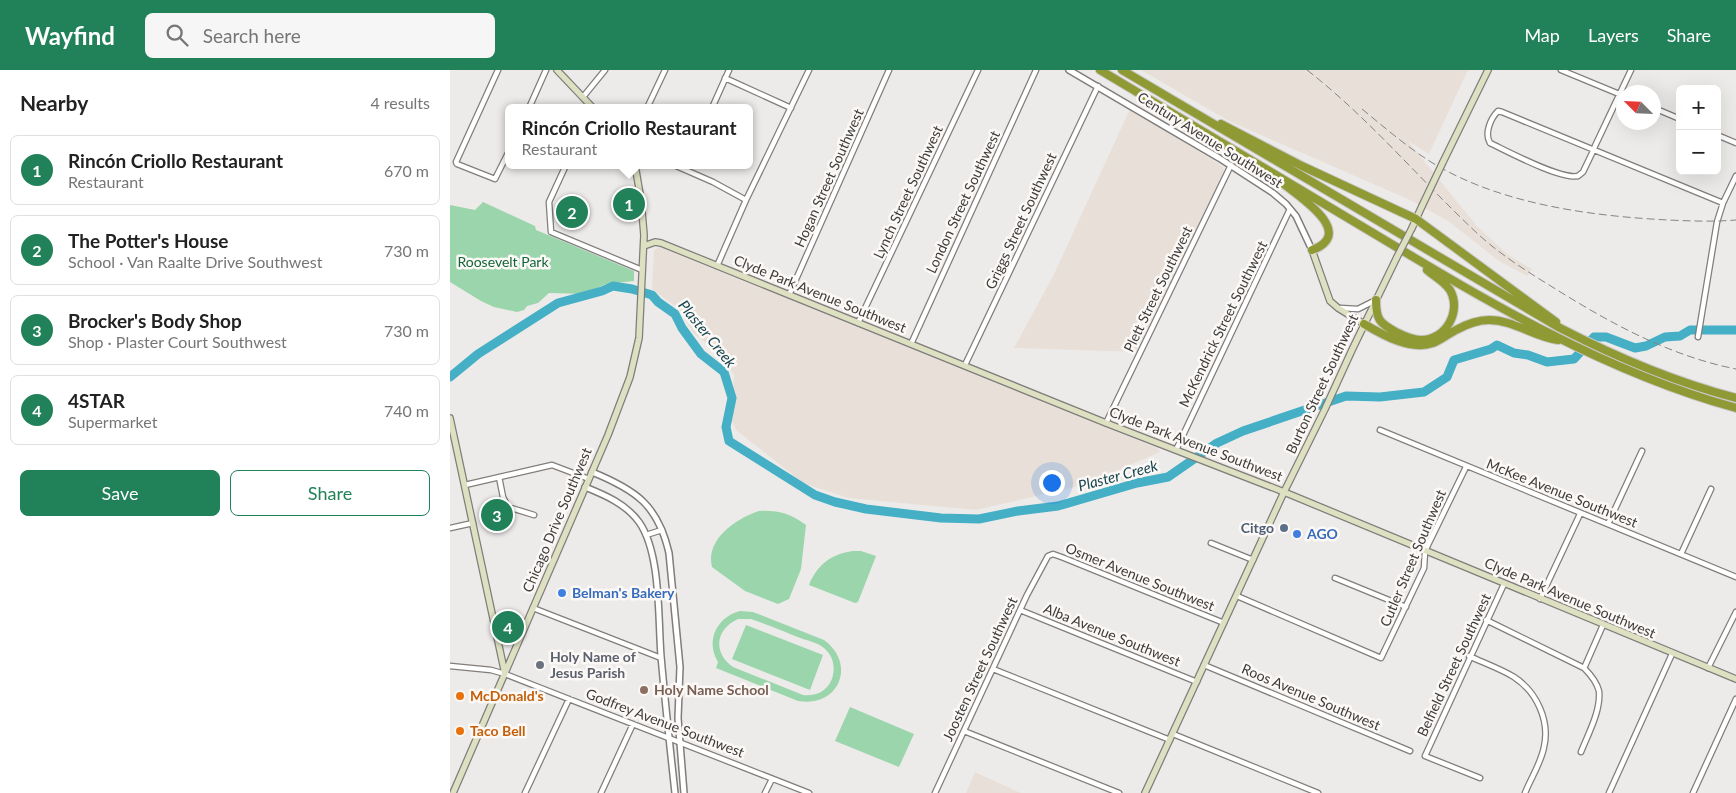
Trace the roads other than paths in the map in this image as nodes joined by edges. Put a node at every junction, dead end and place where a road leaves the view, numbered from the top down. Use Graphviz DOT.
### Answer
graph roads {
  1 [pos="498,70"];
  2 [pos="546,70"];
  3 [pos="557,70"];
  4 [pos="605,70"];
  5 [pos="665,70"];
  6 [pos="729,70"];
  7 [pos="809,70"];
  8 [pos="889,70"];
  9 [pos="978,70"];
  10 [pos="1036,70"];
  11 [pos="1070,70"];
  12 [pos="1100,70"];
  13 [pos="1122,70"];
  14 [pos="1488,70"];
  15 [pos="1561,70"];
  16 [pos="1631,70"];
  17 [pos="725,78"];
  18 [pos="1625,85"];
  19 [pos="1098,86"];
  20 [pos="1616,93"];
  21 [pos="583,97"];
  22 [pos="531,104"];
  23 [pos="589,104"];
  24 [pos="649,104"];
  25 [pos="714,104"];
  26 [pos="1616,105"];
  27 [pos="1183,107"];
  28 [pos="791,108"];
  29 [pos="1661,111"];
  30 [pos="1676,117"];
  31 [pos="1721,137"];
  32 [pos="1736,143"];
  33 [pos="1594,149"];
  34 [pos="1249,158"];
  35 [pos="505,159"];
  36 [pos="1231,165"];
  37 [pos="564,169"];
  38 [pos="636,169"];
  39 [pos="688,169"];
  40 [pos="1736,176"];
  41 [pos="746,200"];
  42 [pos="1722,203"];
  43 [pos="1290,209"];
  44 [pos="1416,219"];
  45 [pos="644,246"];
  46 [pos="1312,250"];
  47 [pos="1422,262"];
  48 [pos="717,266"];
  49 [pos="642,270"];
  50 [pos="789,294"];
  51 [pos="1376,300"];
  52 [pos="1338,308"];
  53 [pos="858,323"];
  54 [pos="1364,324"];
  55 [pos="1573,335"];
  56 [pos="1698,337"];
  57 [pos="1563,341"];
  58 [pos="911,344"];
  59 [pos="965,365"];
  60 [pos="1732,397"];
  61 [pos="1736,408"];
  62 [pos="450,418"];
  63 [pos="1106,423"];
  64 [pos="1380,430"];
  65 [pos="1179,451"];
  66 [pos="1642,451"];
  67 [pos="1466,466"];
  68 [pos="592,472"];
  69 [pos="499,477"];
  70 [pos="589,479"];
  71 [pos="465,485"];
  72 [pos="585,487"];
  73 [pos="1711,489"];
  74 [pos="1284,492"];
  75 [pos="1580,514"];
  76 [pos="534,516"];
  77 [pos="473,523"];
  78 [pos="1608,524"];
  79 [pos="450,528"];
  80 [pos="662,530"];
  81 [pos="646,535"];
  82 [pos="1211,543"];
  83 [pos="1425,551"];
  84 [pos="1681,554"];
  85 [pos="1048,556"];
  86 [pos="1253,560"];
  87 [pos="1736,577"];
  88 [pos="1335,578"];
  89 [pos="1504,584"];
  90 [pos="1237,596"];
  91 [pos="1540,599"];
  92 [pos="1406,607"];
  93 [pos="533,608"];
  94 [pos="1020,610"];
  95 [pos="1736,612"];
  96 [pos="1486,620"];
  97 [pos="1224,623"];
  98 [pos="1603,625"];
  99 [pos="1672,654"];
  100 [pos="1469,656"];
  101 [pos="662,658"];
  102 [pos="1204,665"];
  103 [pos="450,666"];
  104 [pos="1584,668"];
  105 [pos="1708,668"];
  106 [pos="993,669"];
  107 [pos="505,674"];
  108 [pos="1736,679"];
  109 [pos="1196,682"];
  110 [pos="1736,698"];
  111 [pos="569,699"];
  112 [pos="633,724"];
  113 [pos="964,731"];
  114 [pos="1173,734"];
  115 [pos="670,739"];
  116 [pos="1170,740"];
  117 [pos="680,743"];
  118 [pos="1410,751"];
  119 [pos="1581,752"];
  120 [pos="772,778"];
  121 [pos="1480,778"];
  122 [pos="453,793"];
  123 [pos="525,793"];
  124 [pos="601,793"];
  125 [pos="675,793"];
  126 [pos="684,793"];
  127 [pos="765,793"];
  128 [pos="809,793"];
  129 [pos="935,793"];
  130 [pos="1119,793"];
  131 [pos="1145,793"];
  132 [pos="1318,793"];
  133 [pos="1525,793"];
  134 [pos="1609,793"];
  135 [pos="1693,793"];
  1 -- 35 [label="street"];
  2 -- 22 [label="street"];
  3 -- 21 [label="main road"];
  4 -- 21 [label="street"];
  5 -- 24 [label="street"];
  6 -- 17 [label="street"];
  7 -- 28 [label="street"];
  8 -- 50 [label="street, Hogan Street Southwest"];
  9 -- 53 [label="street, Lynch Street Southwest"];
  10 -- 58 [label="street, London Street Southwest"];
  11 -- 19 [label="street, Century Avenue Southwest"];
  12 -- 34 [label="highway"];
  13 -- 27 [label="highway"];
  14 -- 44 [label="main road, Burton Street Southwest, bridge"];
  15 -- 20 [label="street"];
  16 -- 18 [label="street"];
  17 -- 25 [label="street"];
  17 -- 28 [label="street"];
  19 -- 36 [label="street, Century Avenue Southwest"];
  19 -- 59 [label="street, Griggs Street Southwest"];
  21 -- 23 [label="main road"];
  26 -- 33 [label="street"];
  27 -- 44 [label="highway"];
  27 -- 55 [label="highway"];
  28 -- 41 [label="street"];
  29 -- 30 [label="street"];
  31 -- 32 [label="street"];
  33 -- 33 [label="street"];
  33 -- 42 [label="street"];
  34 -- 46 [label="highway"];
  34 -- 47 [label="highway"];
  36 -- 43 [label="street, Century Avenue Southwest"];
  36 -- 63 [label="street, Plett Street Southwest"];
  37 -- 49 [label="street"];
  38 -- 45 [label="main road, Chicago Drive Southwest"];
  39 -- 41 [label="street"];
  40 -- 42 [label="street"];
  41 -- 48 [label="street"];
  42 -- 56 [label="street"];
  43 -- 46 [label="street, Century Avenue Southwest"];
  43 -- 65 [label="street, McKendrick Street Southwest"];
  44 -- 51 [label="main road, Burton Street Southwest, bridge"];
  44 -- 55 [label="highway"];
  45 -- 48 [label="main road, Clyde Park Avenue Southwest"];
  45 -- 49 [label="main road, Chicago Drive Southwest"];
  46 -- 52 [label="main road, Century Avenue Southwest"];
  47 -- 51 [label="highway"];
  47 -- 57 [label="highway"];
  48 -- 50 [label="main road, Clyde Park Avenue Southwest"];
  49 -- 68 [label="main road, Chicago Drive Southwest"];
  50 -- 53 [label="main road, Clyde Park Avenue Southwest"];
  51 -- 52 [label="street"];
  51 -- 54 [label="main road, Burton Street Southwest"];
  52 -- 54 [label="main road, Century Avenue Southwest"];
  53 -- 58 [label="main road, Clyde Park Avenue Southwest"];
  54 -- 57 [label="highway"];
  54 -- 74 [label="main road, Burton Street Southwest"];
  55 -- 60 [label="highway"];
  57 -- 61 [label="highway"];
  58 -- 59 [label="main road, Clyde Park Avenue Southwest"];
  59 -- 63 [label="main road, Clyde Park Avenue Southwest"];
  62 -- 71 [label="main road"];
  63 -- 65 [label="main road, Clyde Park Avenue Southwest"];
  64 -- 67 [label="street, McKee Avenue Southwest"];
  65 -- 74 [label="main road, Clyde Park Avenue Southwest"];
  66 -- 78 [label="street"];
  67 -- 75 [label="street, McKee Avenue Southwest"];
  67 -- 83 [label="street, Cutler Street Southwest"];
  68 -- 70 [label="main road, Chicago Drive Southwest"];
  68 -- 80 [label="street"];
  69 -- 70 [label="street"];
  69 -- 71 [label="street"];
  69 -- 76 [label="street"];
  70 -- 72 [label="main road, Chicago Drive Southwest"];
  71 -- 77 [label="main road"];
  72 -- 81 [label="street"];
  72 -- 93 [label="main road, Chicago Drive Southwest"];
  73 -- 84 [label="street"];
  74 -- 83 [label="main road, Clyde Park Avenue Southwest"];
  74 -- 86 [label="main road, Burton Street Southwest"];
  75 -- 78 [label="street, McKee Avenue Southwest"];
  75 -- 91 [label="street"];
  77 -- 79 [label="street"];
  77 -- 107 [label="main road"];
  78 -- 84 [label="street, McKee Avenue Southwest"];
  80 -- 81 [label="street"];
  80 -- 117 [label="street"];
  81 -- 101 [label="street"];
  82 -- 86 [label="street"];
  83 -- 89 [label="main road, Clyde Park Avenue Southwest"];
  83 -- 92 [label="street, Cutler Street Southwest"];
  84 -- 87 [label="street, McKee Avenue Southwest"];
  85 -- 94 [label="street, Joosten Street Southwest"];
  85 -- 97 [label="street, Osmer Avenue Southwest"];
  86 -- 90 [label="main road, Burton Street Southwest"];
  88 -- 92 [label="street"];
  89 -- 91 [label="main road, Clyde Park Avenue Southwest"];
  89 -- 96 [label="street, Belfield Street Southwest"];
  90 -- 92 [label="street, Cutler Street Southwest"];
  90 -- 97 [label="main road, Burton Street Southwest"];
  91 -- 98 [label="main road, Clyde Park Avenue Southwest"];
  93 -- 101 [label="street"];
  93 -- 107 [label="main road, Chicago Drive Southwest"];
  94 -- 106 [label="street, Joosten Street Southwest"];
  94 -- 109 [label="street, Alba Avenue Southwest"];
  95 -- 105 [label="street"];
  96 -- 100 [label="street, Belfield Street Southwest"];
  96 -- 104 [label="street"];
  97 -- 102 [label="main road, Burton Street Southwest"];
  98 -- 99 [label="main road, Clyde Park Avenue Southwest"];
  98 -- 104 [label="street"];
  99 -- 105 [label="main road, Clyde Park Avenue Southwest"];
  99 -- 134 [label="street"];
  100 -- 121 [label="street, Belfield Street Southwest"];
  100 -- 133 [label="street"];
  101 -- 115 [label="street"];
  102 -- 109 [label="main road, Burton Street Southwest"];
  102 -- 118 [label="street, Roos Avenue Southwest"];
  103 -- 107 [label="street, Godfrey Avenue Southwest"];
  104 -- 119 [label="street"];
  105 -- 108 [label="main road, Clyde Park Avenue Southwest"];
  106 -- 113 [label="street, Joosten Street Southwest"];
  106 -- 116 [label="street"];
  107 -- 111 [label="street, Godfrey Avenue Southwest"];
  107 -- 122 [label="main road, Chicago Drive Southwest"];
  109 -- 114 [label="main road, Burton Street Southwest"];
  110 -- 135 [label="street"];
  111 -- 112 [label="street, Godfrey Avenue Southwest"];
  111 -- 123 [label="street"];
  112 -- 115 [label="street, Godfrey Avenue Southwest"];
  112 -- 124 [label="street"];
  113 -- 129 [label="street, Joosten Street Southwest"];
  113 -- 130 [label="street"];
  114 -- 116 [label="main road, Burton Street Southwest"];
  114 -- 132 [label="street"];
  115 -- 117 [label="street, Godfrey Avenue Southwest"];
  115 -- 125 [label="street"];
  116 -- 131 [label="main road, Burton Street Southwest"];
  117 -- 120 [label="street, Godfrey Avenue Southwest"];
  117 -- 126 [label="street"];
  120 -- 127 [label="street"];
  120 -- 128 [label="street, Godfrey Avenue Southwest"];
}
